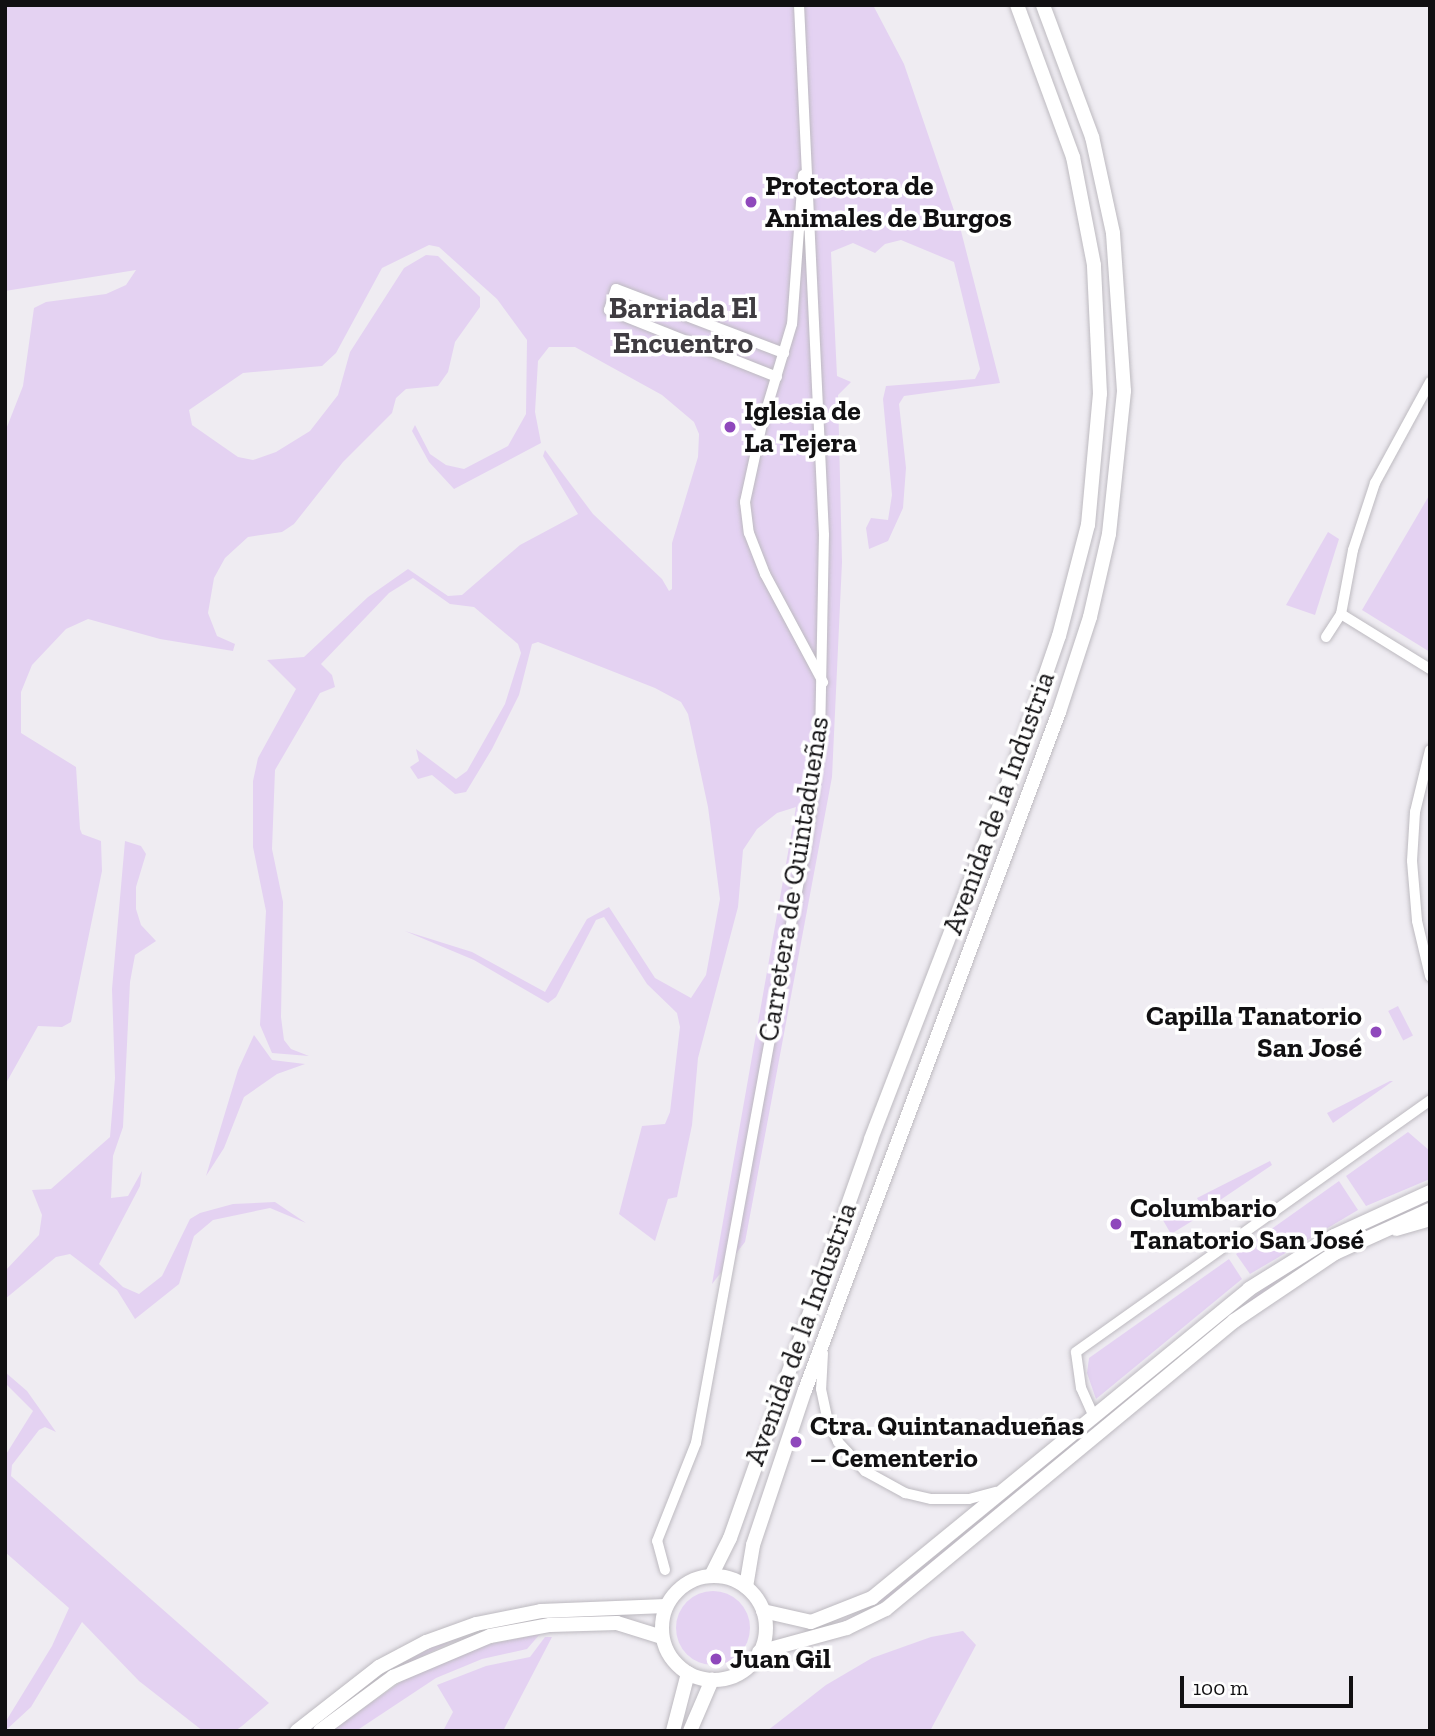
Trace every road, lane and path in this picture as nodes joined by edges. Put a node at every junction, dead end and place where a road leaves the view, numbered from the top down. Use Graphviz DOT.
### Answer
graph roads {
  1 [pos="799,5"];
  2 [pos="1043,5"];
  3 [pos="1018,7"];
  4 [pos="807,165"];
  5 [pos="785,354"];
  6 [pos="777,377"];
  7 [pos="1430,382"];
  8 [pos="1341,614"];
  9 [pos="1326,637"];
  10 [pos="1430,669"];
  11 [pos="823,682"];
  12 [pos="1430,750"];
  13 [pos="1430,976"];
  14 [pos="1430,1100"];
  15 [pos="1430,1191"];
  16 [pos="1430,1209"];
  17 [pos="1430,1221"];
  18 [pos="859,1240"];
  19 [pos="1356,1241"];
  20 [pos="1094,1417"];
  21 [pos="1009,1488"];
  22 [pos="665,1570"];
  23 [pos="711,1576"];
  24 [pos="746,1587"];
  25 [pos="666,1606"];
  26 [pos="763,1611"];
  27 [pos="662,1637"];
  28 [pos="760,1652"];
  29 [pos="688,1673"];
  30 [pos="712,1680"];
  31 [pos="296,1731"];
  32 [pos="320,1731"];
  33 [pos="673,1731"];
  34 [pos="690,1731"];
  1 -- 4 [label="street, Carretera de Quintadueñas"];
  2 -- 18 [label="main road, Avenida de la Industria"];
  3 -- 23 [label="main road, Avenida de la Industria"];
  4 -- 5 [label="street"];
  4 -- 11 [label="street, Carretera de Quintadueñas"];
  5 -- 6 [label="street"];
  5 -- 6 [label="street"];
  6 -- 11 [label="street"];
  7 -- 8 [label="street"];
  8 -- 9 [label="street"];
  8 -- 10 [label="street"];
  11 -- 22 [label="street, Carretera de Quintadueñas"];
  12 -- 13 [label="street"];
  14 -- 20 [label="street"];
  15 -- 20 [label="main road"];
  16 -- 19 [label="main road"];
  17 -- 19 [label="street"];
  18 -- 21 [label="street, Avenida de la Industria"];
  18 -- 24 [label="main road, Avenida de la Industria"];
  19 -- 28 [label="main road"];
  20 -- 21 [label="main road"];
  21 -- 26 [label="main road"];
  23 -- 24 [label="main road"];
  23 -- 25 [label="main road"];
  24 -- 26 [label="main road"];
  25 -- 27 [label="main road"];
  25 -- 31 [label="main road"];
  26 -- 28 [label="main road"];
  27 -- 29 [label="main road"];
  27 -- 32 [label="main road"];
  28 -- 30 [label="main road"];
  29 -- 30 [label="main road"];
  29 -- 33 [label="main road"];
  30 -- 34 [label="main road"];
}
